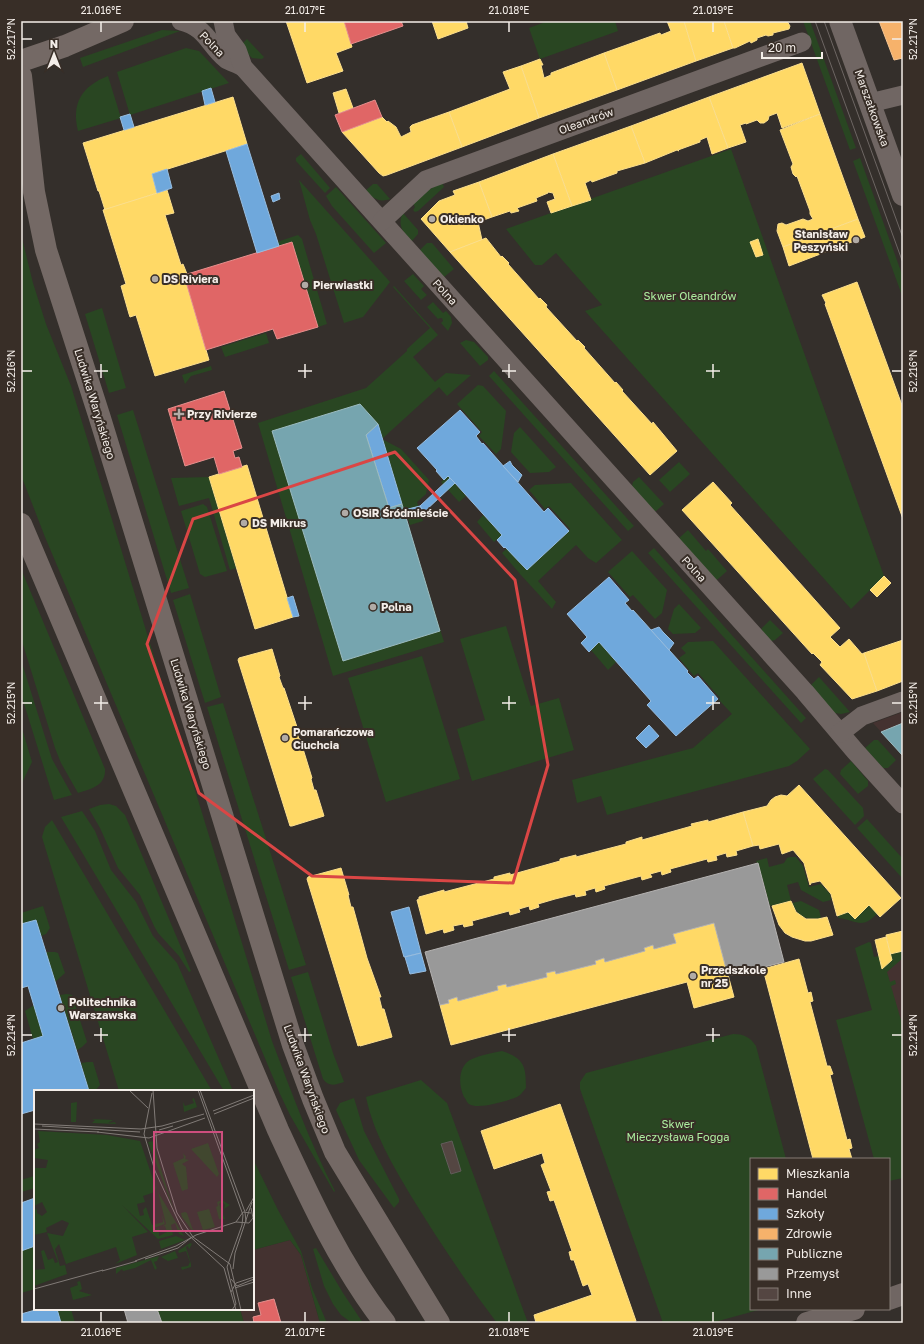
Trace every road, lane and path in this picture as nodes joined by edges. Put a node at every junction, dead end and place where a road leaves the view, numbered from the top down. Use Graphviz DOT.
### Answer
graph roads {
  1 [pos="123,21"];
  2 [pos="181,21"];
  3 [pos="223,21"];
  4 [pos="840,21"];
  5 [pos="802,42"];
  6 [pos="21,61"];
  7 [pos="243,67"];
  8 [pos="21,76"];
  9 [pos="903,94"];
  10 [pos="870,103"];
  11 [pos="903,195"];
  12 [pos="382,221"];
  13 [pos="21,524"];
  14 [pos="903,701"];
  15 [pos="840,733"];
  16 [pos="903,804"];
  17 [pos="903,1294"];
  18 [pos="890,1299"];
  19 [pos="851,1310"];
  20 [pos="385,1323"];
  21 [pos="439,1323"];
  22 [pos="807,1323"];
  1 -- 6 [label="main road"];
  2 -- 7 [label="street, Polna"];
  3 -- 7 [label="street, Polna"];
  4 -- 10 [label="street, Marszałkowska"];
  5 -- 12 [label="street, Oleandrów"];
  7 -- 12 [label="street, Polna"];
  8 -- 21 [label="main road, Ludwika Waryńskiego"];
  9 -- 10 [label="street"];
  10 -- 11 [label="street, Marszałkowska"];
  12 -- 15 [label="street, Polna"];
  13 -- 20 [label="main road"];
  14 -- 15 [label="street"];
  15 -- 16 [label="street, Polna"];
  17 -- 18 [label="street"];
  19 -- 22 [label="street"];
}
